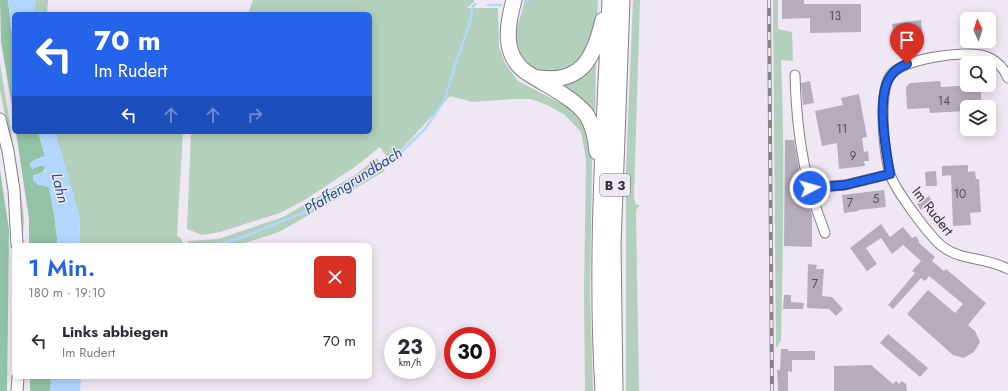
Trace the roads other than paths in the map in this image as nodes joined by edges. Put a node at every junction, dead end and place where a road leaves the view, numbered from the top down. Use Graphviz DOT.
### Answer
graph roads {
  1 [pos="514,0"];
  2 [pos="609,0"];
  3 [pos="622,0"];
  4 [pos="795,75"];
  5 [pos="536,78"];
  6 [pos="1008,78"];
  7 [pos="0,119"];
  8 [pos="890,174"];
  9 [pos="810,188"];
  10 [pos="601,211"];
  11 [pos="825,233"];
  12 [pos="17,243"];
  13 [pos="1008,269"];
  14 [pos="18,379"];
  15 [pos="17,391"];
  16 [pos="603,391"];
  17 [pos="615,391"];
  1 -- 5 [label="highway, B 3"];
  2 -- 5 [label="highway, B 3"];
  2 -- 10 [label="highway, B 3"];
  3 -- 17 [label="highway, B 3"];
  4 -- 9 [label="street"];
  5 -- 10 [label="highway, B 3"];
  6 -- 8 [label="street, Im Rudert"];
  7 -- 12 [label="street"];
  8 -- 9 [label="street"];
  8 -- 13 [label="street, Im Rudert"];
  9 -- 11 [label="street"];
  10 -- 16 [label="highway, B 3"];
  14 -- 15 [label="street"];
}
